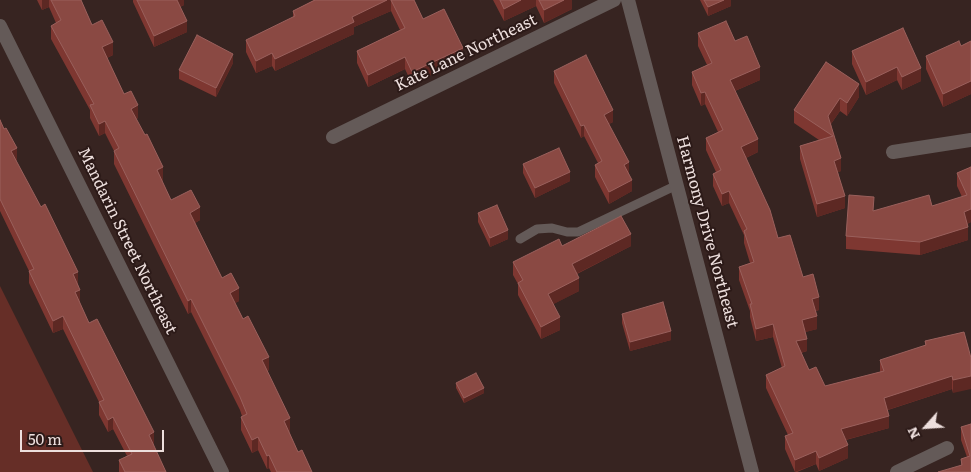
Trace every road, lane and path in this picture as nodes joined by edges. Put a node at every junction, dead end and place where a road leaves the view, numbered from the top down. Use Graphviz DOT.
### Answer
graph roads {
  1 [pos="614,0"];
  2 [pos="628,0"];
  3 [pos="0,26"];
  4 [pos="333,137"];
  5 [pos="971,140"];
  6 [pos="893,152"];
  7 [pos="677,185"];
  8 [pos="520,239"];
  9 [pos="947,448"];
  10 [pos="222,472"];
  11 [pos="752,472"];
  12 [pos="897,472"];
  1 -- 4 [label="street, Kate Lane Northeast"];
  2 -- 7 [label="street, Harmony Drive Northeast"];
  3 -- 10 [label="street, Mandarin Street Northeast"];
  5 -- 6 [label="street"];
  7 -- 8 [label="lane"];
  7 -- 11 [label="street, Harmony Drive Northeast"];
  9 -- 12 [label="street"];
}
